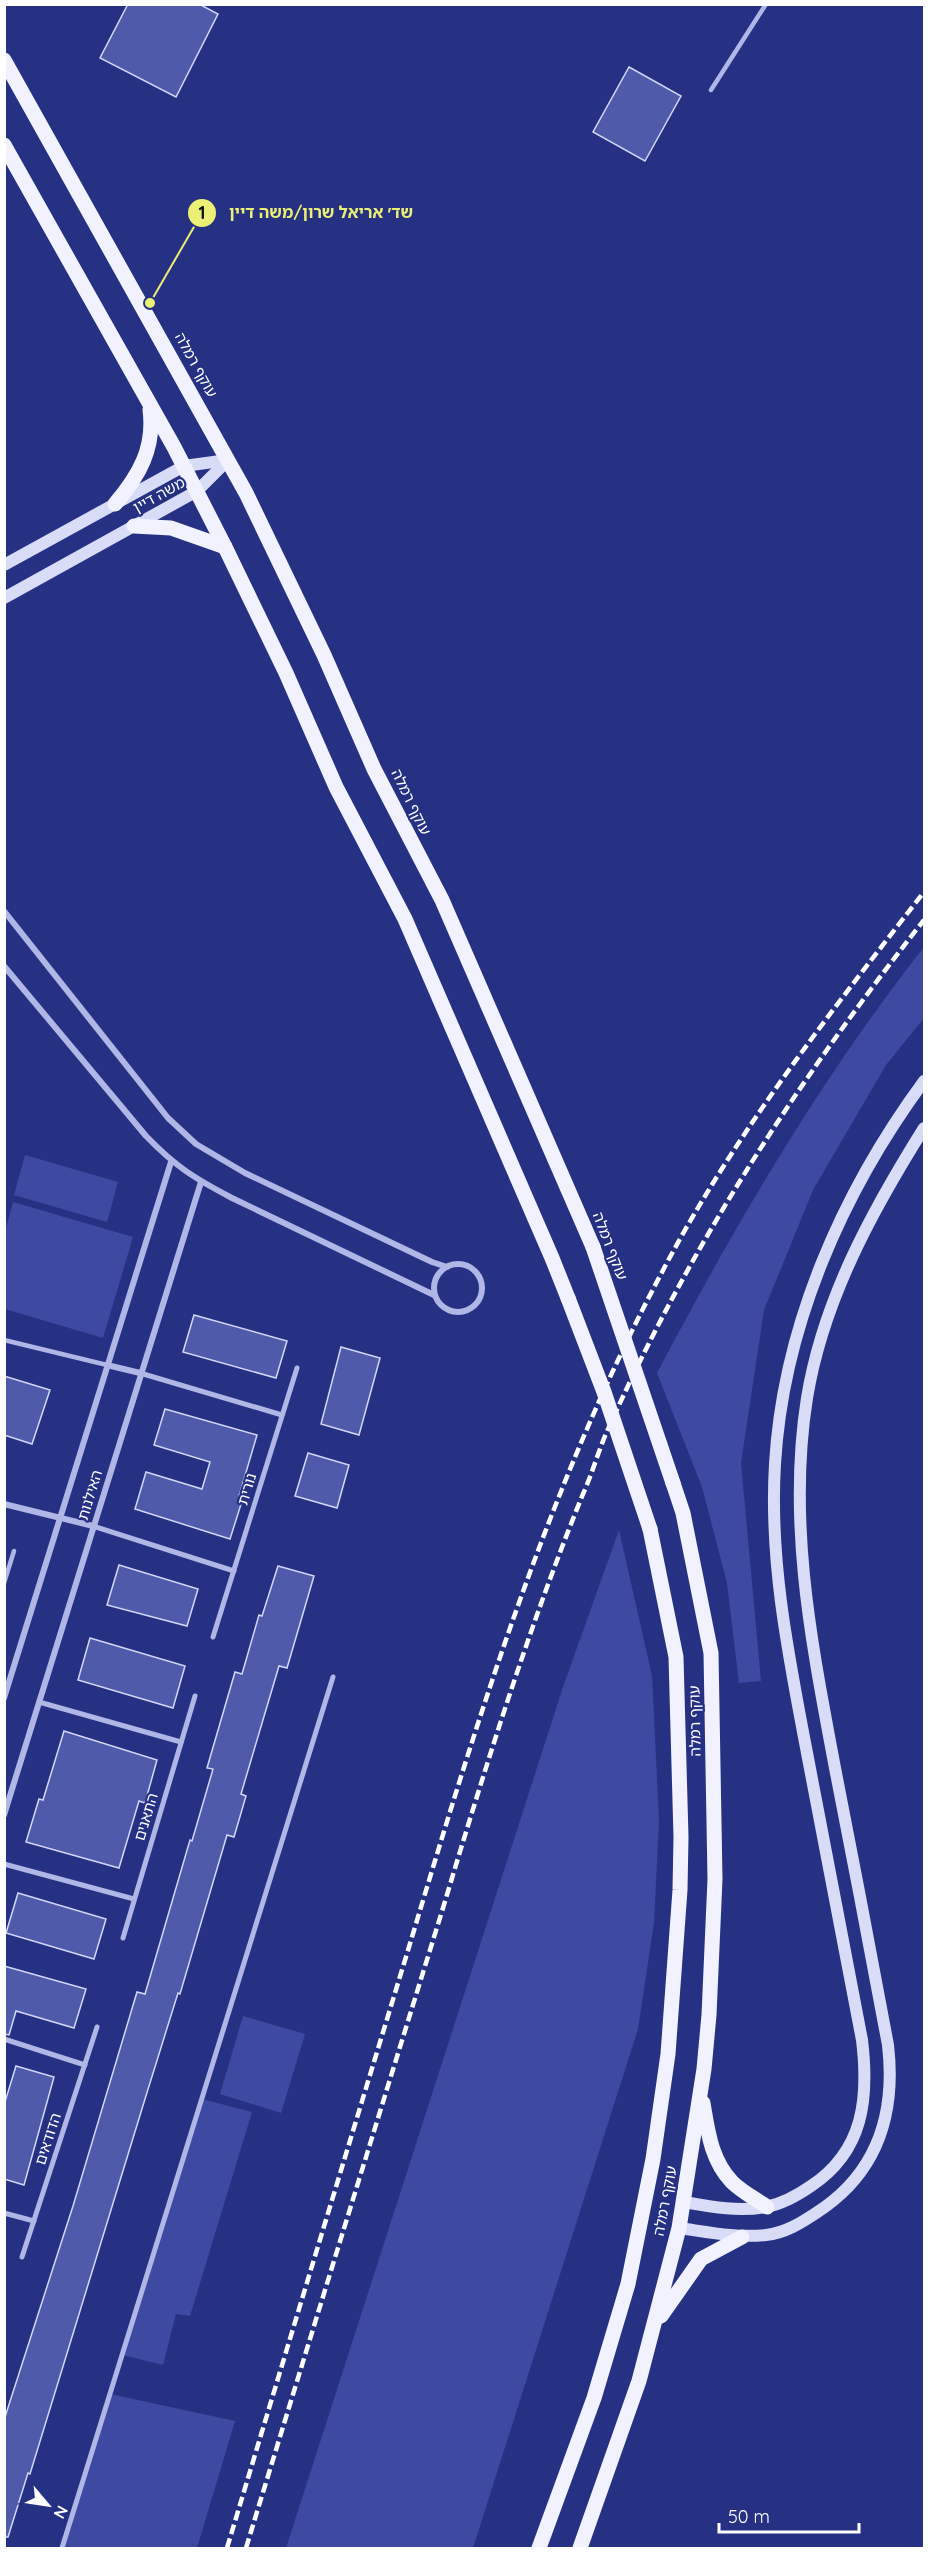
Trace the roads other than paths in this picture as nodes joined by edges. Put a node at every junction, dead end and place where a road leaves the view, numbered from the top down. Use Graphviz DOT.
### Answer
graph roads {
  1 [pos="766,4"];
  2 [pos="4,60"];
  3 [pos="711,90"];
  4 [pos="4,145"];
  5 [pos="147,398"];
  6 [pos="228,460"];
  7 [pos="184,466"];
  8 [pos="197,491"];
  9 [pos="115,504"];
  10 [pos="134,526"];
  11 [pos="225,547"];
  12 [pos="4,565"];
  13 [pos="4,598"];
  14 [pos="4,911"];
  15 [pos="4,966"];
  16 [pos="924,1081"];
  17 [pos="924,1128"];
  18 [pos="171,1162"];
  19 [pos="201,1182"];
  20 [pos="447,1267"];
  21 [pos="434,1296"];
  22 [pos="4,1340"];
  23 [pos="107,1365"];
  24 [pos="297,1368"];
  25 [pos="140,1373"];
  26 [pos="282,1415"];
  27 [pos="4,1504"];
  28 [pos="60,1516"];
  29 [pos="93,1526"];
  30 [pos="14,1551"];
  31 [pos="234,1571"];
  32 [pos="4,1583"];
  33 [pos="213,1637"];
  34 [pos="4,1671"];
  35 [pos="12,1673"];
  36 [pos="333,1677"];
  37 [pos="195,1696"];
  38 [pos="4,1698"];
  39 [pos="39,1702"];
  40 [pos="181,1742"];
  41 [pos="4,1815"];
  42 [pos="4,1864"];
  43 [pos="134,1899"];
  44 [pos="123,1938"];
  45 [pos="97,2027"];
  46 [pos="4,2039"];
  47 [pos="85,2065"];
  48 [pos="701,2087"];
  49 [pos="684,2202"];
  50 [pos="767,2207"];
  51 [pos="4,2212"];
  52 [pos="34,2221"];
  53 [pos="679,2228"];
  54 [pos="742,2236"];
  55 [pos="22,2257"];
  56 [pos="655,2327"];
  57 [pos="62,2548"];
  58 [pos="539,2548"];
  59 [pos="580,2548"];
  1 -- 3 [label="lane"];
  2 -- 6 [label="main road, עוקף רמלה"];
  4 -- 5 [label="main road, עוקף רמלה"];
  5 -- 7 [label="main road, עוקף רמלה"];
  5 -- 9 [label="main road"];
  6 -- 7 [label="main road, משה דיין"];
  6 -- 8 [label="main road, משה דיין"];
  6 -- 48 [label="main road, עוקף רמלה, bridge"];
  7 -- 8 [label="main road, עוקף רמלה"];
  7 -- 9 [label="main road, משה דיין"];
  8 -- 10 [label="main road, משה דיין"];
  8 -- 11 [label="main road, עוקף רמלה"];
  9 -- 12 [label="main road, משה דיין"];
  10 -- 11 [label="main road"];
  10 -- 13 [label="main road, משה דיין"];
  11 -- 58 [label="main road, עוקף רמלה, bridge"];
  14 -- 20 [label="street"];
  15 -- 18 [label="street"];
  16 -- 50 [label="main road"];
  17 -- 54 [label="main road"];
  18 -- 19 [label="street"];
  18 -- 23 [label="street, האילנות"];
  19 -- 21 [label="street"];
  19 -- 25 [label="street, האילנות"];
  20 -- 21 [label="street"];
  20 -- 21 [label="street"];
  22 -- 23 [label="lane"];
  23 -- 25 [label="street"];
  23 -- 28 [label="street, האילנות"];
  24 -- 26 [label="street, נורית"];
  25 -- 26 [label="street"];
  25 -- 29 [label="street, האילנות"];
  26 -- 31 [label="street, נורית"];
  27 -- 28 [label="street"];
  28 -- 29 [label="street"];
  28 -- 35 [label="street, האילנות"];
  29 -- 31 [label="street"];
  29 -- 39 [label="street, האילנות"];
  30 -- 32 [label="lane"];
  31 -- 33 [label="street, נורית"];
  34 -- 35 [label="lane"];
  35 -- 38 [label="street, האילנות"];
  36 -- 57 [label="street"];
  37 -- 40 [label="street, התאנים"];
  39 -- 40 [label="street"];
  39 -- 41 [label="street, האילנות"];
  40 -- 43 [label="street, התאנים"];
  42 -- 43 [label="street"];
  43 -- 44 [label="street, התאנים"];
  45 -- 47 [label="street, הדודאים"];
  46 -- 47 [label="street"];
  47 -- 52 [label="street, הדודאים"];
  48 -- 49 [label="main road, עוקף רמלה"];
  48 -- 50 [label="main road"];
  49 -- 50 [label="main road"];
  49 -- 53 [label="main road, עוקף רמלה"];
  51 -- 52 [label="street"];
  52 -- 55 [label="street, הדודאים"];
  53 -- 54 [label="main road"];
  53 -- 56 [label="main road, עוקף רמלה"];
  54 -- 56 [label="main road"];
  56 -- 59 [label="main road, עוקף רמלה"];
}
